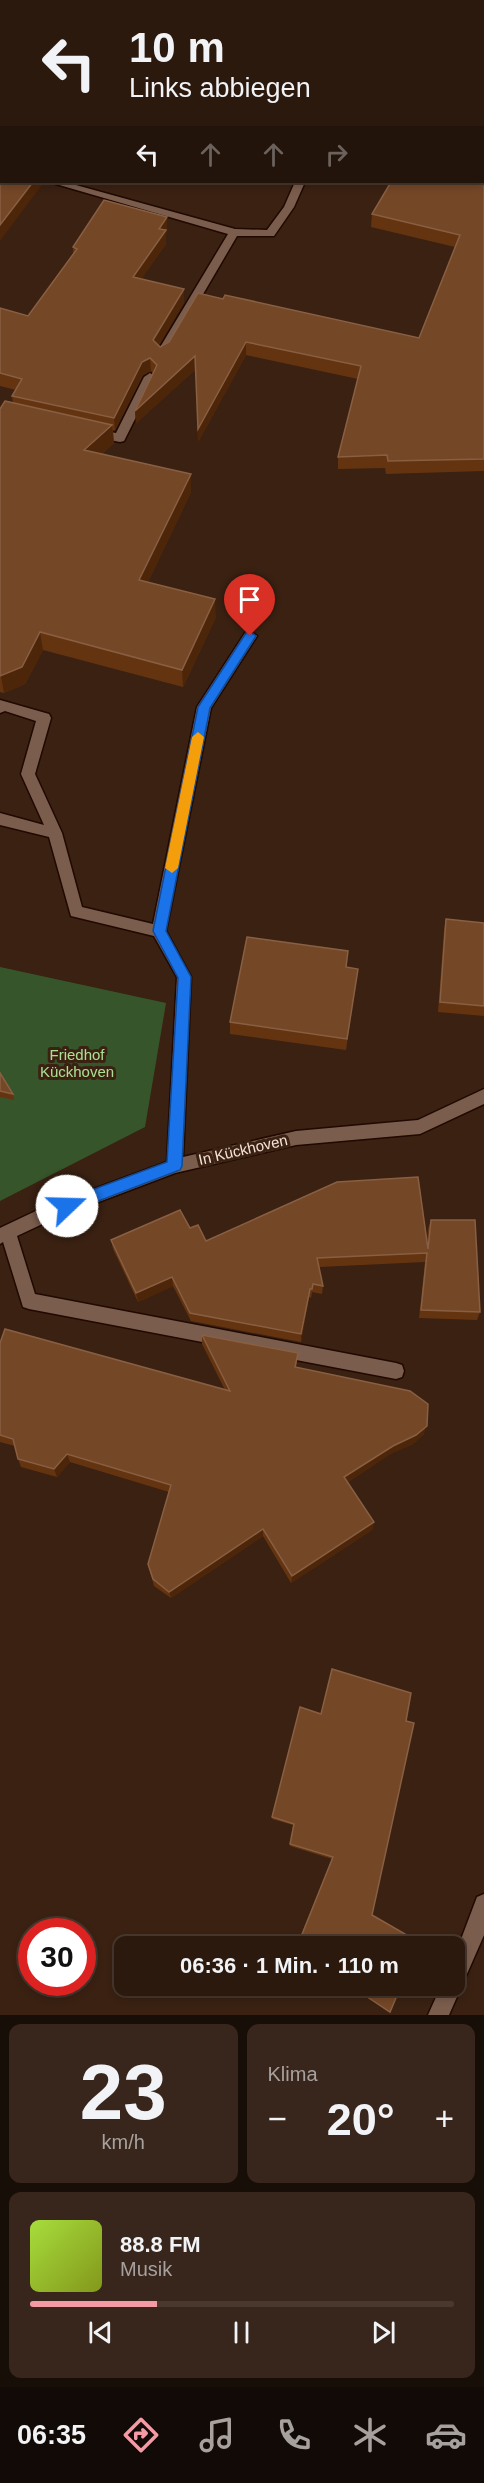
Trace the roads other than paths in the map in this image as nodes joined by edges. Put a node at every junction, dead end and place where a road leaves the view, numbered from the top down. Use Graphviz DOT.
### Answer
graph roads {
  1 [pos="58,183"];
  2 [pos="300,183"];
  3 [pos="234,232"];
  4 [pos="162,354"];
  5 [pos="150,377"];
  6 [pos="80,430"];
  7 [pos="250,636"];
  8 [pos="0,708"];
  9 [pos="0,819"];
  10 [pos="55,833"];
  11 [pos="159,931"];
  12 [pos="484,1096"];
  13 [pos="174,1166"];
  14 [pos="4,1234"];
  15 [pos="396,1371"];
  16 [pos="484,1904"];
  17 [pos="465,1958"];
  18 [pos="447,1996"];
  19 [pos="438,2015"];
  1 -- 3 [label="street"];
  2 -- 3 [label="street"];
  3 -- 4 [label="street"];
  5 -- 6 [label="street"];
  7 -- 11 [label="street"];
  8 -- 10 [label="street"];
  9 -- 10 [label="street"];
  10 -- 11 [label="street"];
  11 -- 13 [label="street"];
  12 -- 13 [label="street, In Kückhoven"];
  13 -- 14 [label="street, In Kückhoven"];
  14 -- 15 [label="street, In Kückhoven"];
  16 -- 17 [label="street"];
  18 -- 19 [label="street"];
}
